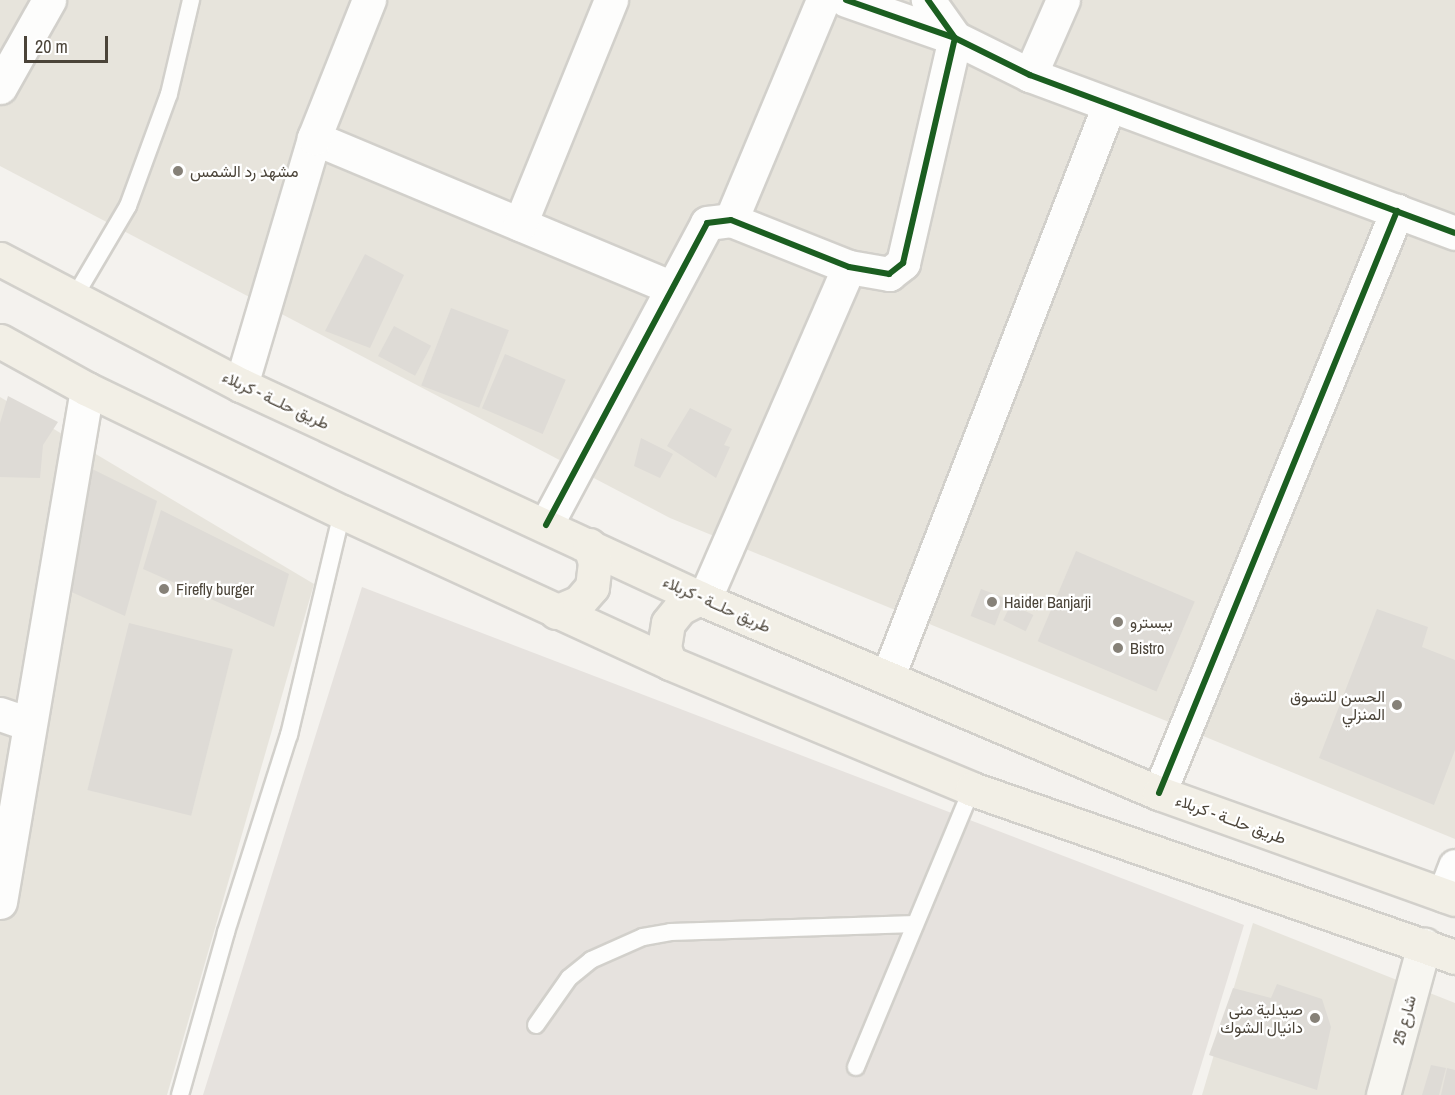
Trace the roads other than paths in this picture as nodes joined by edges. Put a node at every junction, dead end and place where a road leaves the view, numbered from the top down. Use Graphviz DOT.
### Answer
graph roads {
  1 [pos="49,0"];
  2 [pos="191,0"];
  3 [pos="369,0"];
  4 [pos="611,0"];
  5 [pos="823,0"];
  6 [pos="846,0"];
  7 [pos="928,0"];
  8 [pos="1063,0"];
  9 [pos="955,38"];
  10 [pos="1030,75"];
  11 [pos="0,87"];
  12 [pos="1109,105"];
  13 [pos="314,138"];
  14 [pos="1397,211"];
  15 [pos="731,220"];
  16 [pos="520,224"];
  17 [pos="1455,233"];
  18 [pos="0,259"];
  19 [pos="849,267"];
  20 [pos="672,288"];
  21 [pos="75,296"];
  22 [pos="0,340"];
  23 [pos="241,385"];
  24 [pos="87,389"];
  25 [pos="342,512"];
  26 [pos="546,525"];
  27 [pos="590,545"];
  28 [pos="702,599"];
  29 [pos="556,612"];
  30 [pos="670,663"];
  31 [pos="888,676"];
  32 [pos="15,719"];
  33 [pos="972,789"];
  34 [pos="1159,793"];
  35 [pos="1451,887"];
  36 [pos="0,902"];
  37 [pos="915,924"];
  38 [pos="1424,945"];
  39 [pos="1455,957"];
  40 [pos="536,1025"];
  41 [pos="855,1066"];
  42 [pos="180,1095"];
  43 [pos="1383,1095"];
  1 -- 11 [label="street"];
  2 -- 21 [label="lane"];
  3 -- 13 [label="street"];
  4 -- 16 [label="street"];
  5 -- 15 [label="street"];
  6 -- 9 [label="street"];
  7 -- 9 [label="street"];
  8 -- 10 [label="street"];
  9 -- 10 [label="street"];
  9 -- 19 [label="street"];
  10 -- 12 [label="street"];
  12 -- 14 [label="street"];
  12 -- 31 [label="street"];
  13 -- 16 [label="street"];
  13 -- 23 [label="street"];
  14 -- 17 [label="street"];
  14 -- 34 [label="street"];
  15 -- 19 [label="street"];
  15 -- 20 [label="street"];
  16 -- 20 [label="street"];
  18 -- 21 [label="main road, طريق حلــة - كربلاء"];
  19 -- 28 [label="street"];
  20 -- 26 [label="street"];
  21 -- 23 [label="main road, طريق حلــة - كربلاء"];
  22 -- 24 [label="main road"];
  23 -- 26 [label="main road, طريق حلــة - كربلاء"];
  24 -- 25 [label="main road"];
  24 -- 32 [label="street"];
  25 -- 29 [label="main road"];
  25 -- 42 [label="lane"];
  26 -- 27 [label="main road, طريق حلــة - كربلاء"];
  27 -- 28 [label="main road, طريق حلــة - كربلاء"];
  27 -- 29 [label="main road"];
  28 -- 30 [label="main road"];
  28 -- 31 [label="main road, طريق حلــة - كربلاء"];
  29 -- 30 [label="main road"];
  30 -- 33 [label="main road"];
  31 -- 34 [label="main road, طريق حلــة - كربلاء"];
  32 -- 36 [label="street"];
  33 -- 37 [label="lane"];
  33 -- 38 [label="main road"];
  34 -- 35 [label="main road, طريق حلــة - كربلاء"];
  37 -- 40 [label="lane"];
  37 -- 41 [label="lane"];
  38 -- 39 [label="main road"];
  38 -- 43 [label="street, شارع 25"];
}
